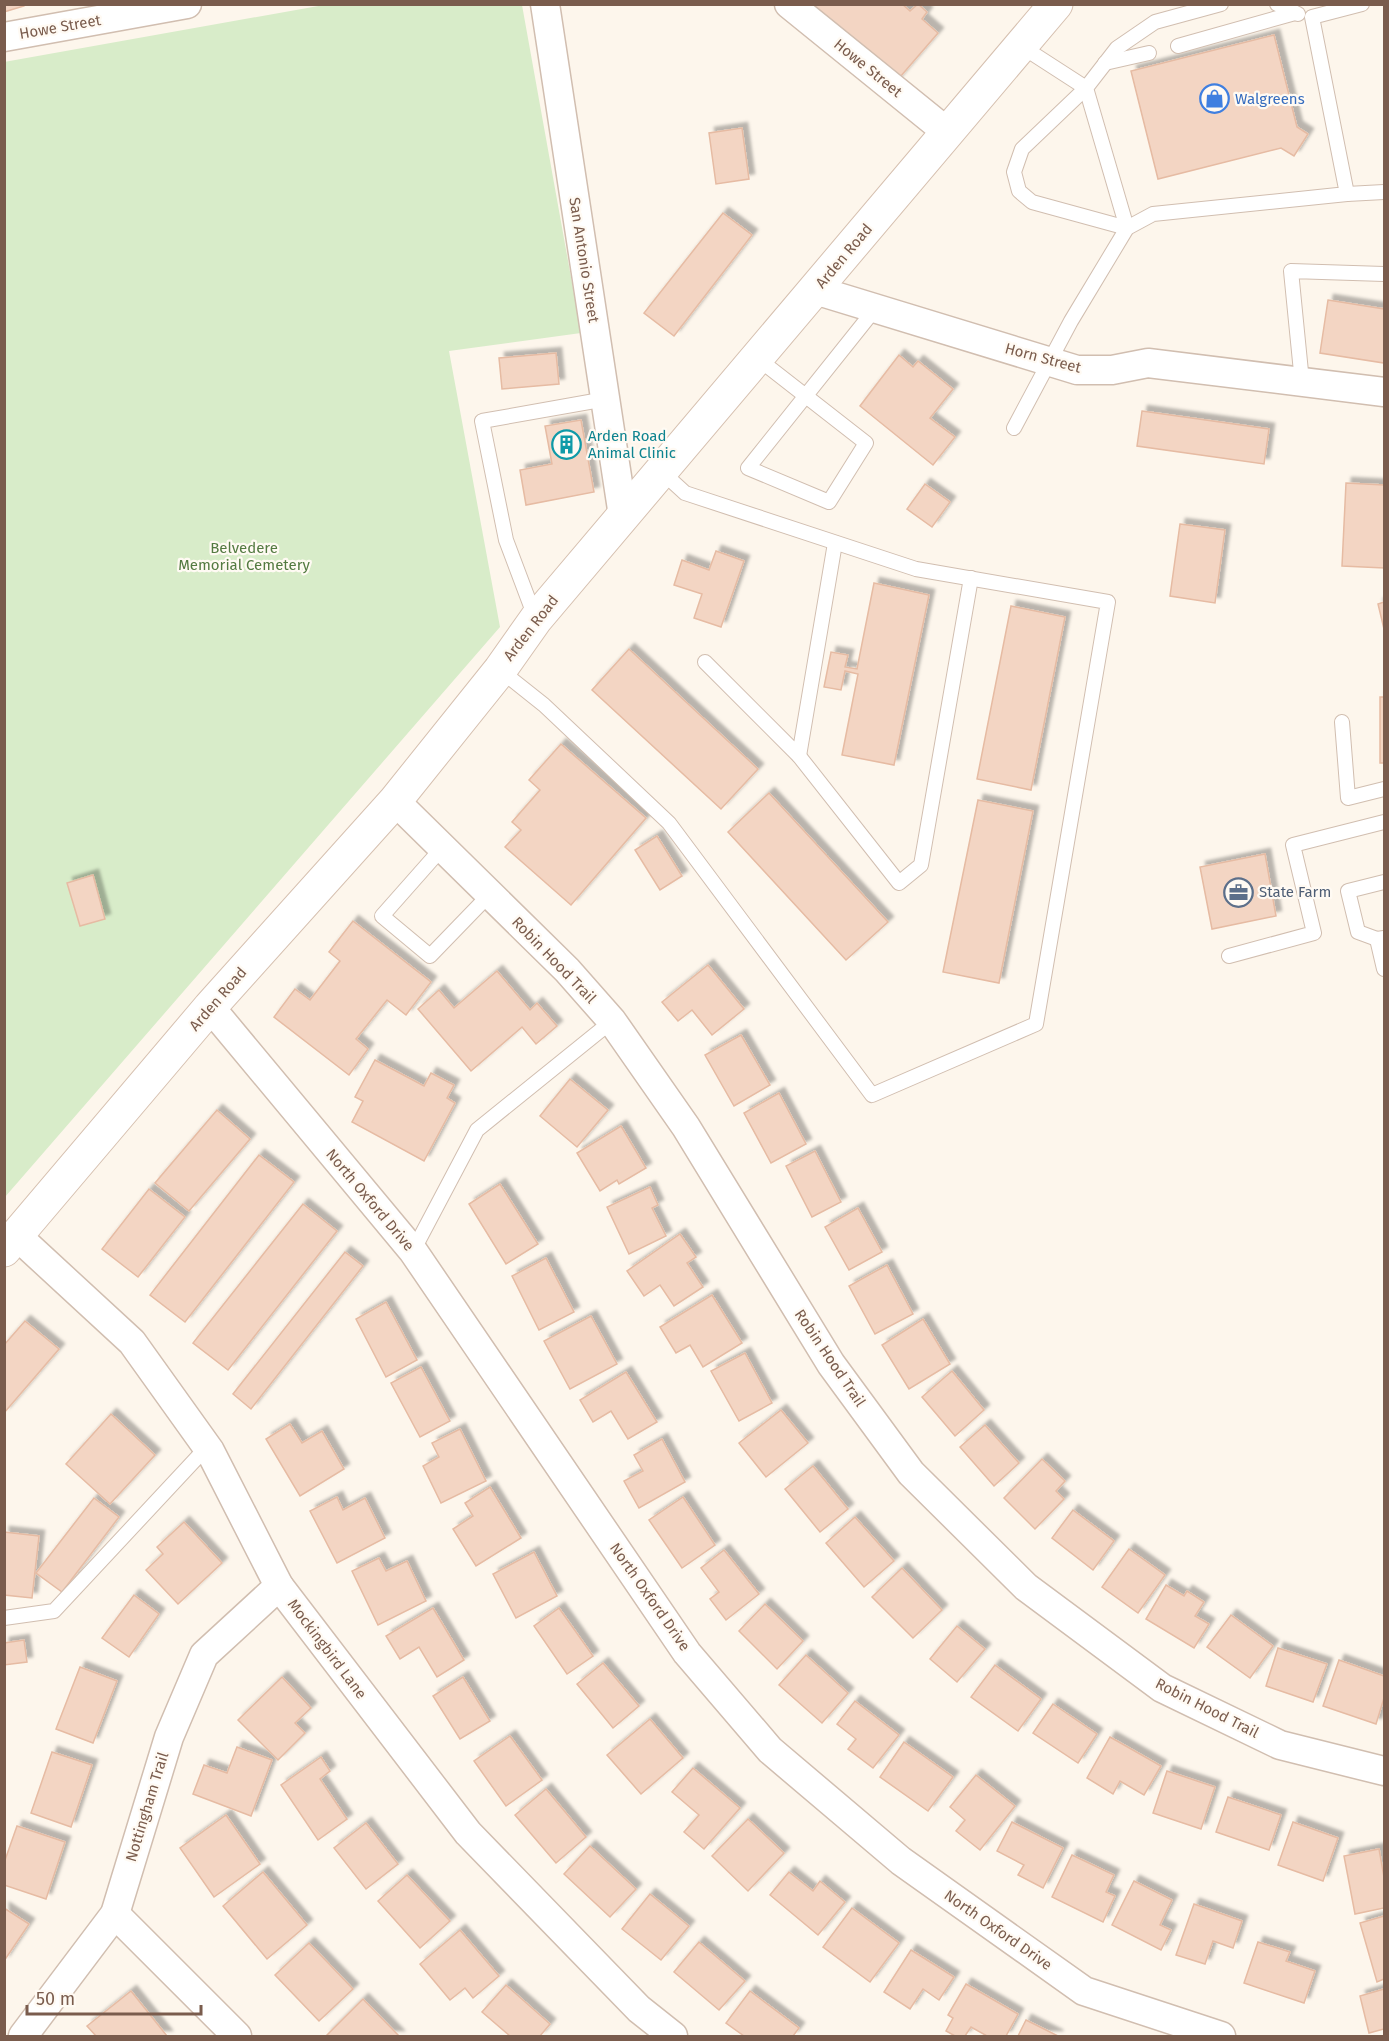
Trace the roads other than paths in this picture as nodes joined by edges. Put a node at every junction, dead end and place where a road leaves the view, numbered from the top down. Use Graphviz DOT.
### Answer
graph roads {
  1 [pos="187,4"];
  2 [pos="545,4"];
  3 [pos="789,4"];
  4 [pos="1056,4"];
  5 [pos="1221,4"];
  6 [pos="1277,4"];
  7 [pos="1362,4"];
  8 [pos="150,8"];
  9 [pos="1295,13"];
  10 [pos="1312,18"];
  11 [pos="4,37"];
  12 [pos="1021,45"];
  13 [pos="1178,45"];
  14 [pos="1149,53"];
  15 [pos="1105,63"];
  16 [pos="1086,88"];
  17 [pos="947,132"];
  18 [pos="1384,192"];
  19 [pos="1347,194"];
  20 [pos="1127,228"];
  21 [pos="1384,274"];
  22 [pos="815,290"];
  23 [pos="875,309"];
  24 [pos="757,358"];
  25 [pos="1050,363"];
  26 [pos="1302,382"];
  27 [pos="1384,392"];
  28 [pos="807,396"];
  29 [pos="606,399"];
  30 [pos="1014,428"];
  31 [pos="661,471"];
  32 [pos="623,516"];
  33 [pos="835,543"];
  34 [pos="971,578"];
  35 [pos="536,619"];
  36 [pos="705,662"];
  37 [pos="500,670"];
  38 [pos="1342,722"];
  39 [pos="799,756"];
  40 [pos="1384,789"];
  41 [pos="395,801"];
  42 [pos="1384,822"];
  43 [pos="442,847"];
  44 [pos="1384,882"];
  45 [pos="490,894"];
  46 [pos="1381,938"];
  47 [pos="1229,956"];
  48 [pos="1384,969"];
  49 [pos="210,1008"];
  50 [pos="612,1021"];
  51 [pos="10,1242"];
  52 [pos="413,1251"];
  53 [pos="207,1447"];
  54 [pos="279,1586"];
  55 [pos="4,1618"];
  56 [pos="1384,1771"];
  57 [pos="115,1914"];
  58 [pos="23,2037"];
  59 [pos="237,2037"];
  60 [pos="673,2037"];
  61 [pos="1221,2037"];
  1 -- 8 [label="street, Howe Street"];
  2 -- 29 [label="street, San Antonio Street"];
  3 -- 17 [label="street, Howe Street"];
  4 -- 12 [label="main road, Arden Road"];
  5 -- 15 [label="lane"];
  6 -- 9 [label="lane"];
  7 -- 10 [label="lane"];
  8 -- 11 [label="street, Howe Street"];
  9 -- 10 [label="lane"];
  9 -- 13 [label="lane"];
  10 -- 19 [label="lane"];
  12 -- 16 [label="lane"];
  12 -- 17 [label="main road, Arden Road"];
  14 -- 15 [label="lane"];
  15 -- 16 [label="lane"];
  16 -- 20 [label="lane"];
  16 -- 20 [label="lane"];
  17 -- 22 [label="main road, Arden Road"];
  18 -- 19 [label="lane"];
  19 -- 20 [label="lane"];
  20 -- 25 [label="lane"];
  21 -- 26 [label="lane"];
  22 -- 23 [label="street, Horn Street"];
  22 -- 24 [label="main road, Arden Road"];
  23 -- 25 [label="street, Horn Street"];
  23 -- 28 [label="lane"];
  24 -- 28 [label="lane"];
  24 -- 31 [label="main road, Arden Road"];
  25 -- 26 [label="street, Horn Street"];
  25 -- 30 [label="lane"];
  26 -- 27 [label="street, Horn Street"];
  28 -- 28 [label="lane"];
  29 -- 32 [label="street, San Antonio Street"];
  29 -- 35 [label="lane"];
  31 -- 32 [label="main road, Arden Road"];
  31 -- 33 [label="lane"];
  32 -- 35 [label="main road, Arden Road"];
  33 -- 34 [label="lane"];
  33 -- 39 [label="lane"];
  34 -- 37 [label="lane"];
  34 -- 39 [label="lane"];
  35 -- 37 [label="main road, Arden Road"];
  36 -- 39 [label="lane"];
  37 -- 41 [label="main road, Arden Road"];
  38 -- 40 [label="lane"];
  41 -- 43 [label="street, Robin Hood Trail"];
  41 -- 49 [label="main road, Arden Road"];
  42 -- 47 [label="lane"];
  43 -- 45 [label="street, Robin Hood Trail"];
  43 -- 45 [label="lane"];
  44 -- 46 [label="lane"];
  45 -- 50 [label="street, Robin Hood Trail"];
  46 -- 48 [label="lane"];
  49 -- 51 [label="main road, Arden Road"];
  49 -- 52 [label="street, North Oxford Drive"];
  50 -- 52 [label="lane"];
  50 -- 56 [label="street, Robin Hood Trail"];
  51 -- 53 [label="street, Mockingbird Lane"];
  52 -- 61 [label="street, North Oxford Drive"];
  53 -- 54 [label="street, Mockingbird Lane"];
  53 -- 55 [label="lane"];
  54 -- 57 [label="street, Nottingham Trail"];
  54 -- 60 [label="street, Mockingbird Lane"];
  57 -- 58 [label="street, Nottingham Trail"];
  57 -- 59 [label="street"];
}
